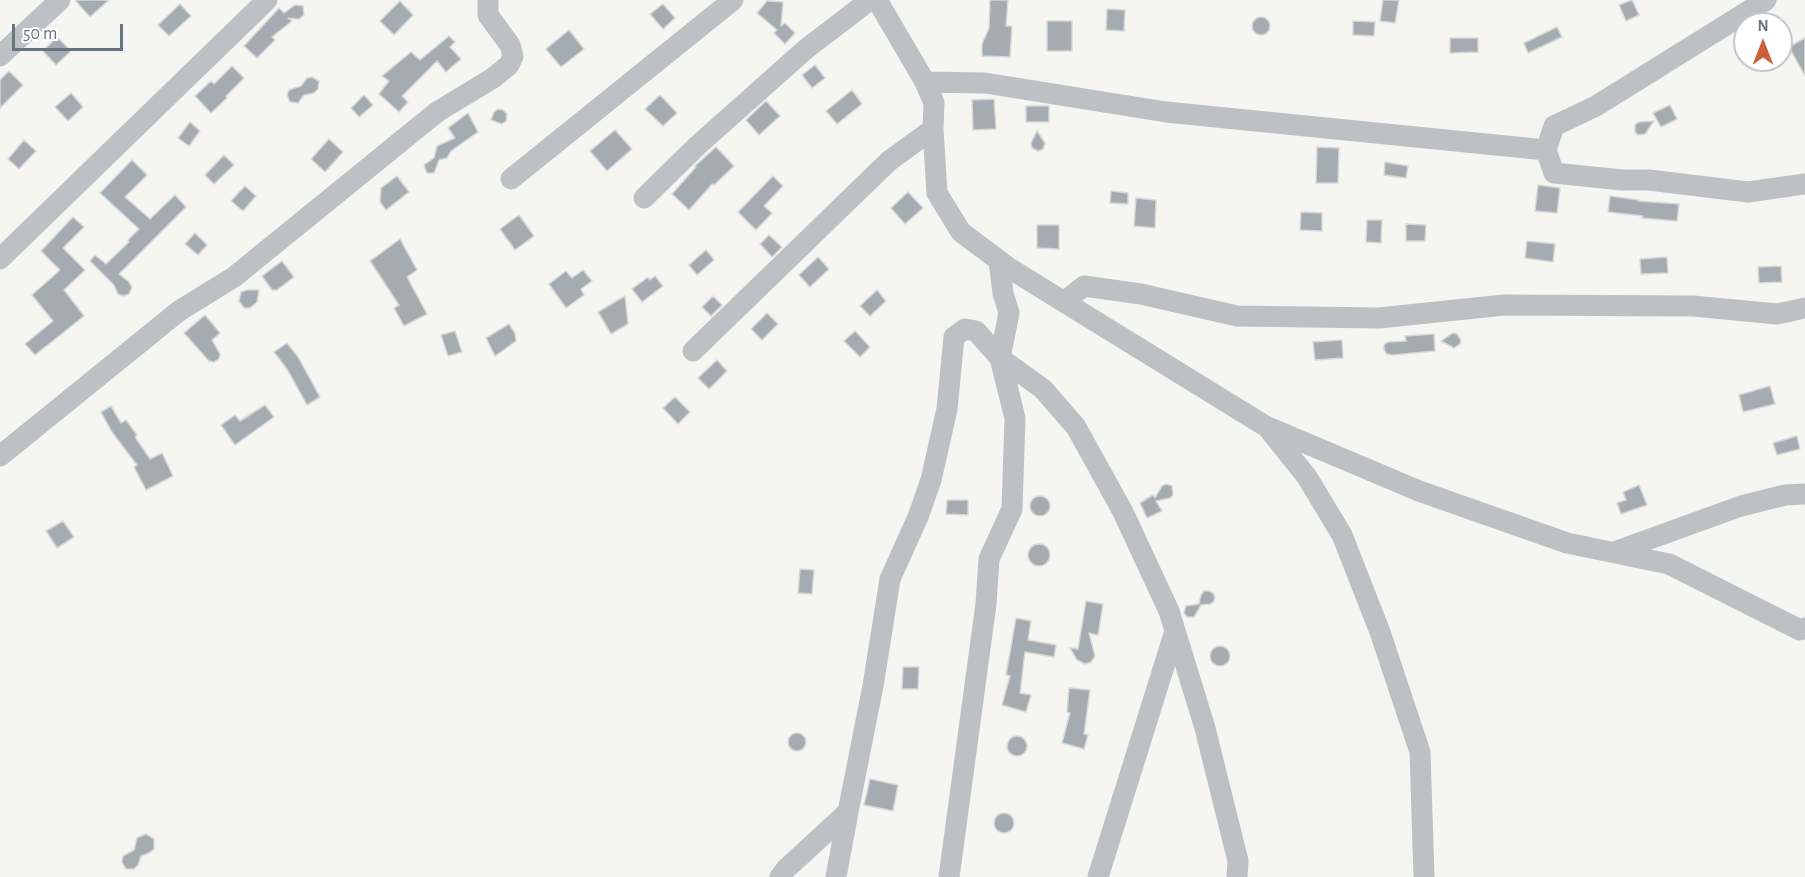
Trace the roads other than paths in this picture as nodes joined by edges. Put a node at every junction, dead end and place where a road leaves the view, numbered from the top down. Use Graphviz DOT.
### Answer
graph roads {
  1 [pos="60,0"];
  2 [pos="267,0"];
  3 [pos="488,0"];
  4 [pos="733,0"];
  5 [pos="870,0"];
  6 [pos="877,0"];
  7 [pos="1766,0"];
  8 [pos="0,56"];
  9 [pos="925,82"];
  10 [pos="933,129"];
  11 [pos="1546,150"];
  12 [pos="511,178"];
  13 [pos="1805,184"];
  14 [pos="644,198"];
  15 [pos="0,259"];
  16 [pos="999,261"];
  17 [pos="1064,302"];
  18 [pos="1805,308"];
  19 [pos="693,351"];
  20 [pos="1000,358"];
  21 [pos="1267,426"];
  22 [pos="0,456"];
  23 [pos="1805,494"];
  24 [pos="1614,553"];
  25 [pos="1803,630"];
  26 [pos="1175,631"];
  27 [pos="848,812"];
  28 [pos="780,877"];
  29 [pos="836,877"];
  30 [pos="949,877"];
  31 [pos="1098,877"];
  32 [pos="1237,877"];
  33 [pos="1424,877"];
  1 -- 8 [label="street"];
  2 -- 15 [label="street"];
  3 -- 22 [label="street"];
  4 -- 12 [label="street"];
  5 -- 14 [label="street"];
  6 -- 9 [label="street"];
  7 -- 11 [label="street"];
  9 -- 10 [label="street"];
  9 -- 11 [label="street"];
  10 -- 16 [label="street"];
  10 -- 19 [label="street"];
  11 -- 13 [label="street"];
  16 -- 17 [label="street"];
  16 -- 20 [label="street"];
  17 -- 18 [label="street"];
  17 -- 21 [label="street"];
  20 -- 26 [label="street"];
  20 -- 27 [label="street"];
  20 -- 30 [label="street"];
  21 -- 24 [label="street"];
  21 -- 33 [label="street"];
  23 -- 24 [label="street"];
  24 -- 25 [label="street"];
  26 -- 31 [label="street"];
  26 -- 32 [label="street"];
  27 -- 28 [label="street"];
  27 -- 29 [label="street"];
}
